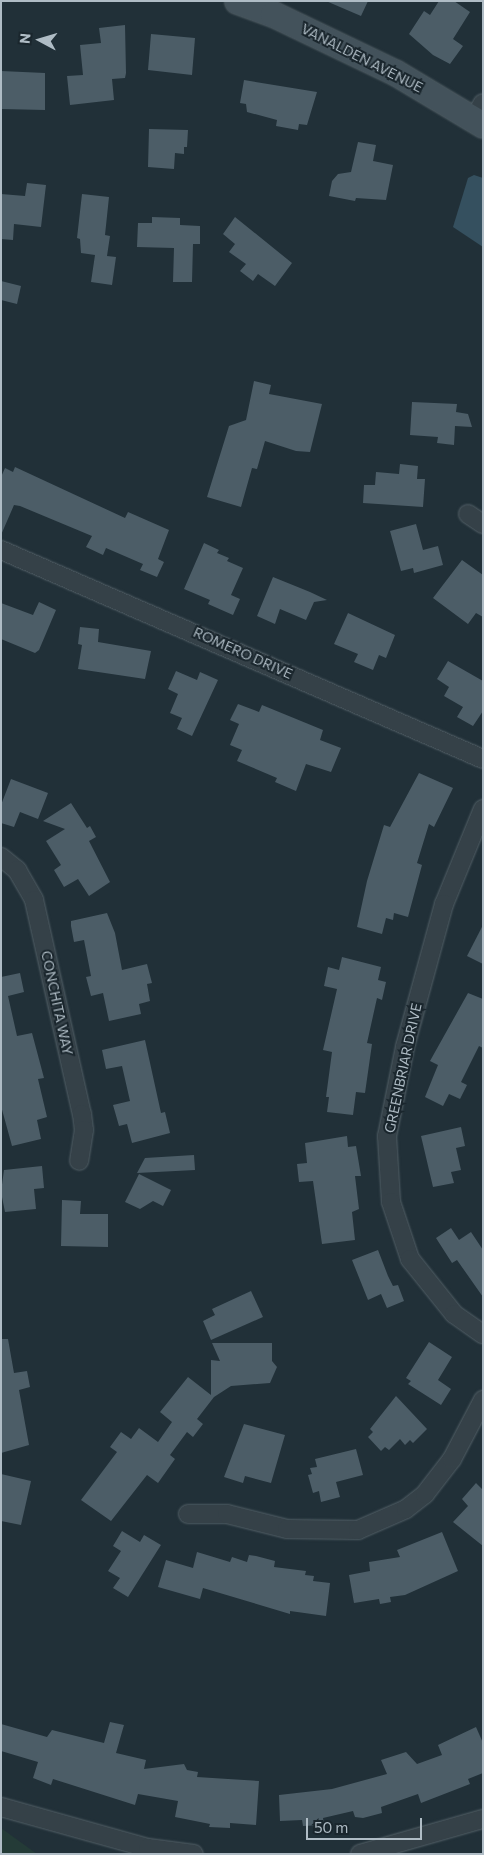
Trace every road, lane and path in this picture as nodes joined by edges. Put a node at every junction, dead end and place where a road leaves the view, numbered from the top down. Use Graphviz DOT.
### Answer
graph roads {
  1 [pos="237,1"];
  2 [pos="276,8"];
  3 [pos="480,116"];
  4 [pos="1,550"];
  5 [pos="483,760"];
  6 [pos="483,809"];
  7 [pos="1,857"];
  8 [pos="79,1161"];
  9 [pos="483,1334"];
  10 [pos="483,1400"];
  11 [pos="188,1514"];
  12 [pos="1,1807"];
  13 [pos="483,1819"];
  14 [pos="194,1854"];
  15 [pos="360,1854"];
  1 -- 2 [label="main road, VANALDEN AVENUE"];
  2 -- 3 [label="main road, VANALDEN AVENUE"];
  4 -- 5 [label="street, ROMERO DRIVE"];
  6 -- 9 [label="street, GREENBRIAR DRIVE"];
  7 -- 8 [label="street, CONCHITA WAY"];
  10 -- 11 [label="street"];
  12 -- 14 [label="street"];
  13 -- 15 [label="street"];
}
